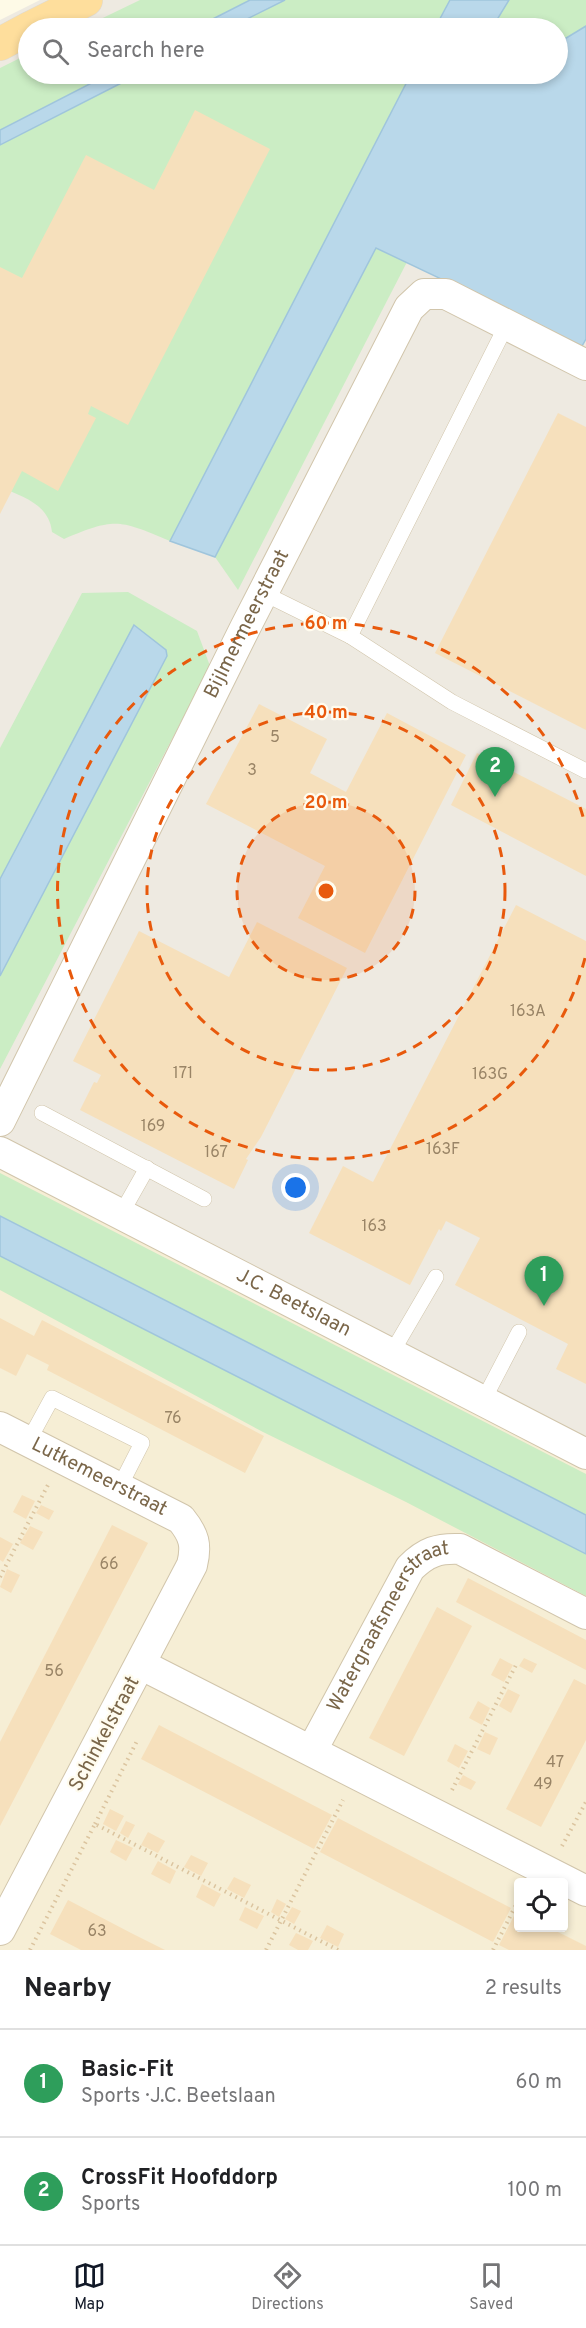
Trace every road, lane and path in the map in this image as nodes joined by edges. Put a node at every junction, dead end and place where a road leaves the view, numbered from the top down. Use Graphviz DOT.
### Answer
graph roads {
  1 [pos="86,0"];
  2 [pos="51,18"];
  3 [pos="18,35"];
  4 [pos="0,44"];
  5 [pos="507,324"];
  6 [pos="586,365"];
  7 [pos="263,593"];
  8 [pos="350,636"];
  9 [pos="586,771"];
  10 [pos="42,1113"];
  11 [pos="0,1121"];
  12 [pos="0,1152"];
  13 [pos="147,1168"];
  14 [pos="204,1199"];
  15 [pos="121,1214"];
  16 [pos="436,1277"];
  17 [pos="519,1332"];
  18 [pos="391,1354"];
  19 [pos="483,1401"];
  20 [pos="0,1427"];
  21 [pos="28,1442"];
  22 [pos="586,1454"];
  23 [pos="61,1458"];
  24 [pos="119,1488"];
  25 [pos="192,1533"];
  26 [pos="0,1577"];
  27 [pos="586,1614"];
  28 [pos="142,1665"];
  29 [pos="516,1665"];
  30 [pos="142,1730"];
  31 [pos="312,1750"];
  32 [pos="357,1773"];
  33 [pos="586,1802"];
  34 [pos="438,1815"];
  35 [pos="95,1824"];
  36 [pos="549,1872"];
  37 [pos="586,1891"];
  38 [pos="514,1910"];
  39 [pos="281,1920"];
  40 [pos="0,1930"];
  41 [pos="30,1950"];
  42 [pos="266,1950"];
  43 [pos="338,1950"];
  44 [pos="493,1950"];
  1 -- 2 [label="highway"];
  3 -- 4 [label="highway"];
  5 -- 6 [label="street, Bijlmermeerstraat"];
  5 -- 7 [label="street, Bijlmermeerstraat"];
  5 -- 8 [label="lane"];
  7 -- 8 [label="lane"];
  7 -- 11 [label="street, Bijlmermeerstraat"];
  8 -- 9 [label="lane"];
  10 -- 13 [label="lane"];
  12 -- 15 [label="street, J.C. Beetslaan"];
  13 -- 14 [label="lane"];
  13 -- 15 [label="lane"];
  15 -- 18 [label="street, J.C. Beetslaan"];
  16 -- 18 [label="lane"];
  17 -- 19 [label="lane"];
  18 -- 19 [label="street, J.C. Beetslaan"];
  19 -- 22 [label="street, J.C. Beetslaan"];
  20 -- 21 [label="street, Lutkemeerstraat"];
  21 -- 23 [label="street, Lutkemeerstraat"];
  21 -- 24 [label="lane"];
  23 -- 24 [label="street, Lutkemeerstraat"];
  23 -- 26 [label="path"];
  24 -- 25 [label="street, Lutkemeerstraat"];
  25 -- 28 [label="street, Schinkelstraat"];
  27 -- 31 [label="street, Watergraafsmeerstraat"];
  28 -- 31 [label="street"];
  28 -- 40 [label="street, Schinkelstraat"];
  29 -- 34 [label="path"];
  30 -- 35 [label="path"];
  31 -- 32 [label="street"];
  32 -- 34 [label="street"];
  32 -- 39 [label="path"];
  33 -- 36 [label="path"];
  34 -- 36 [label="street"];
  35 -- 39 [label="path"];
  35 -- 41 [label="path"];
  36 -- 37 [label="street"];
  38 -- 44 [label="path"];
  39 -- 42 [label="path"];
  39 -- 43 [label="path"];
}
